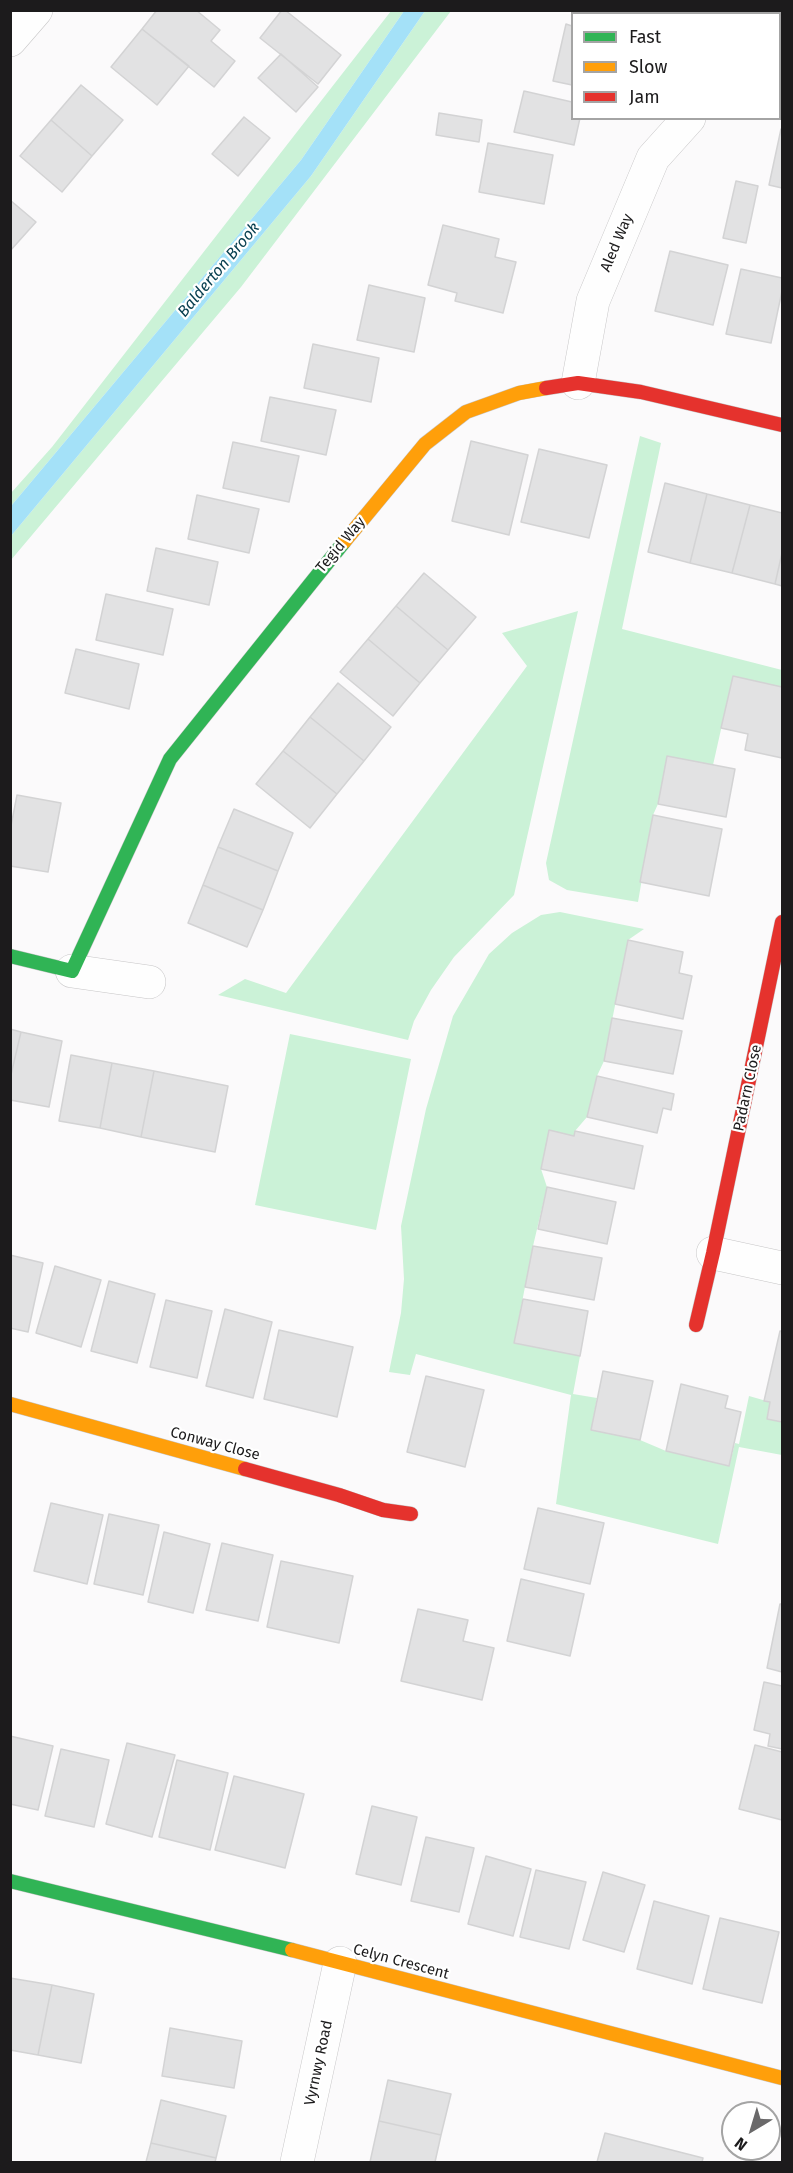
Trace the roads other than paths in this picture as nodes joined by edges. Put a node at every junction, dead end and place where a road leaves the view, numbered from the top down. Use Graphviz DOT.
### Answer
graph roads {
  1 [pos="36,10"];
  2 [pos="10,40"];
  3 [pos="687,120"];
  4 [pos="578,383"];
  5 [pos="783,425"];
  6 [pos="783,922"];
  7 [pos="10,956"];
  8 [pos="72,971"];
  9 [pos="149,982"];
  10 [pos="713,1253"];
  11 [pos="783,1268"];
  12 [pos="696,1324"];
  13 [pos="10,1404"];
  14 [pos="411,1514"];
  15 [pos="10,1881"];
  16 [pos="340,1963"];
  17 [pos="783,2078"];
  18 [pos="297,2163"];
  1 -- 2 [label="street"];
  3 -- 4 [label="street, Aled Way"];
  4 -- 5 [label="street, Tegid Way"];
  4 -- 8 [label="street, Tegid Way"];
  6 -- 10 [label="street, Padarn Close"];
  7 -- 8 [label="street"];
  8 -- 9 [label="street"];
  10 -- 11 [label="street"];
  10 -- 12 [label="street, Padarn Close"];
  13 -- 14 [label="street, Conway Close"];
  15 -- 16 [label="street, Celyn Crescent"];
  16 -- 17 [label="street, Celyn Crescent"];
  16 -- 18 [label="street, Vyrnwy Road"];
}
